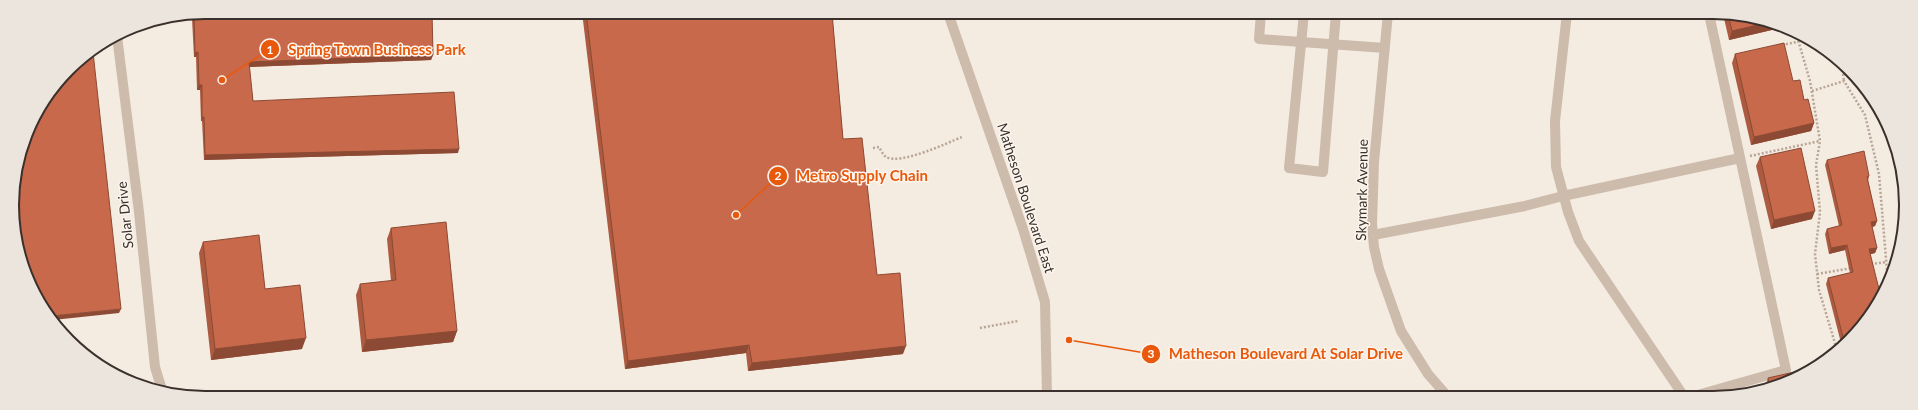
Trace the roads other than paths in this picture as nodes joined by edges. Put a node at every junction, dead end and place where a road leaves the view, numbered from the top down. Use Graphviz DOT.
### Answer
graph roads {
  1 [pos="950,19"];
  2 [pos="1261,19"];
  3 [pos="1304,19"];
  4 [pos="1335,19"];
  5 [pos="1387,19"];
  6 [pos="1566,19"];
  7 [pos="1710,19"];
  8 [pos="118,41"];
  9 [pos="1302,42"];
  10 [pos="1333,44"];
  11 [pos="1385,48"];
  12 [pos="1740,158"];
  13 [pos="1563,196"];
  14 [pos="1373,235"];
  15 [pos="161,386"];
  16 [pos="1047,391"];
  17 [pos="1443,391"];
  18 [pos="1681,391"];
  19 [pos="1711,391"];
  1 -- 16 [label="street, Matheson Boulevard East"];
  2 -- 9 [label="street"];
  3 -- 9 [label="street"];
  4 -- 10 [label="street"];
  5 -- 11 [label="street, Skymark Avenue"];
  6 -- 13 [label="street"];
  7 -- 12 [label="street"];
  8 -- 15 [label="street, Solar Drive"];
  9 -- 10 [label="street"];
  9 -- 10 [label="street"];
  10 -- 11 [label="street"];
  11 -- 14 [label="street, Skymark Avenue"];
  12 -- 13 [label="street"];
  12 -- 19 [label="street"];
  13 -- 14 [label="street"];
  13 -- 18 [label="street"];
  14 -- 17 [label="street, Skymark Avenue"];
}
